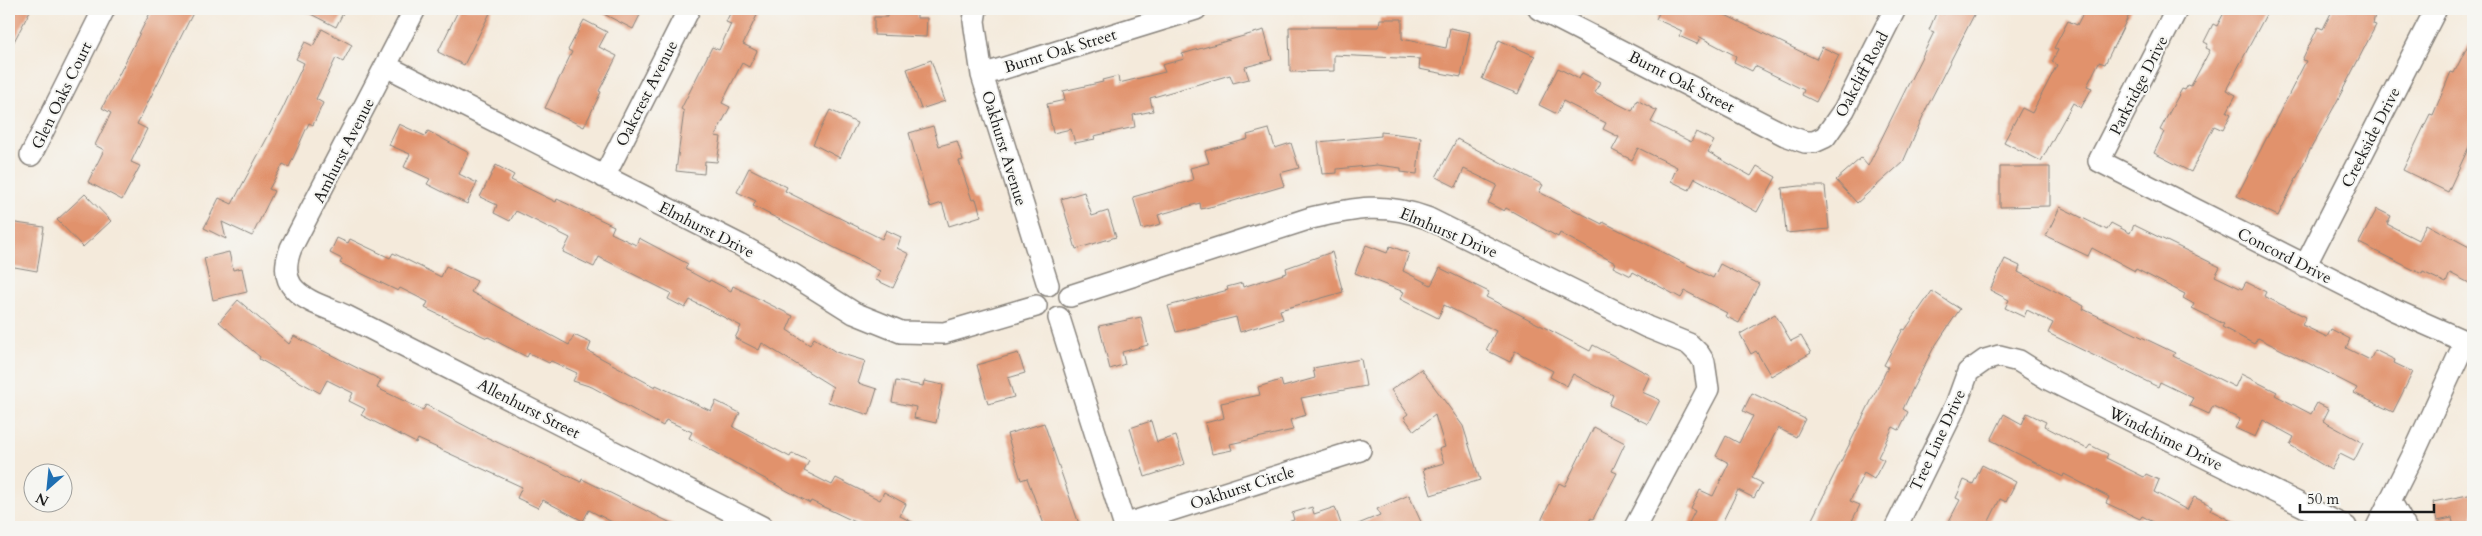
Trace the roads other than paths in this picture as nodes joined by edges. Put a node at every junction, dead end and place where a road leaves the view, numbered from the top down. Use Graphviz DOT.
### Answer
graph roads {
  1 [pos="104,9"];
  2 [pos="415,9"];
  3 [pos="689,9"];
  4 [pos="976,9"];
  5 [pos="1196,9"];
  6 [pos="1539,9"];
  7 [pos="1895,9"];
  8 [pos="2177,9"];
  9 [pos="2436,9"];
  10 [pos="386,66"];
  11 [pos="982,75"];
  12 [pos="1825,137"];
  13 [pos="31,155"];
  14 [pos="2099,160"];
  15 [pos="604,177"];
  16 [pos="2305,266"];
  17 [pos="1048,285"];
  18 [pos="295,290"];
  19 [pos="1070,296"];
  20 [pos="1036,306"];
  21 [pos="1059,318"];
  22 [pos="2469,344"];
  23 [pos="1985,360"];
  24 [pos="1360,450"];
  25 [pos="2390,500"];
  26 [pos="1124,526"];
  27 [pos="762,527"];
  28 [pos="1635,527"];
  29 [pos="1896,527"];
  30 [pos="2346,527"];
  31 [pos="2377,527"];
  32 [pos="2405,527"];
  1 -- 13 [label="street, Glen Oaks Court"];
  2 -- 10 [label="street, Amhurst Avenue"];
  3 -- 15 [label="street, Oakcrest Avenue"];
  4 -- 11 [label="street, Oakhurst Avenue"];
  5 -- 11 [label="street, Burnt Oak Street"];
  6 -- 12 [label="street, Burnt Oak Street"];
  7 -- 12 [label="street, Oakcliff Road"];
  8 -- 14 [label="street, Parkridge Drive"];
  9 -- 16 [label="street, Creekside Drive"];
  10 -- 15 [label="street, Elmhurst Drive"];
  10 -- 18 [label="street, Amhurst Avenue"];
  11 -- 17 [label="street, Oakhurst Avenue"];
  14 -- 16 [label="street, Concord Drive"];
  15 -- 20 [label="street, Elmhurst Drive"];
  16 -- 22 [label="street, Concord Drive"];
  17 -- 19 [label="street"];
  17 -- 20 [label="street"];
  18 -- 27 [label="street, Allenhurst Street"];
  19 -- 21 [label="street"];
  19 -- 28 [label="street, Elmhurst Drive"];
  20 -- 21 [label="street"];
  21 -- 26 [label="street"];
  22 -- 25 [label="street"];
  23 -- 29 [label="street, Tree Line Drive"];
  23 -- 30 [label="street, Windchime Drive"];
  24 -- 26 [label="street, Oakhurst Circle"];
  25 -- 31 [label="street"];
  25 -- 32 [label="street"];
}
